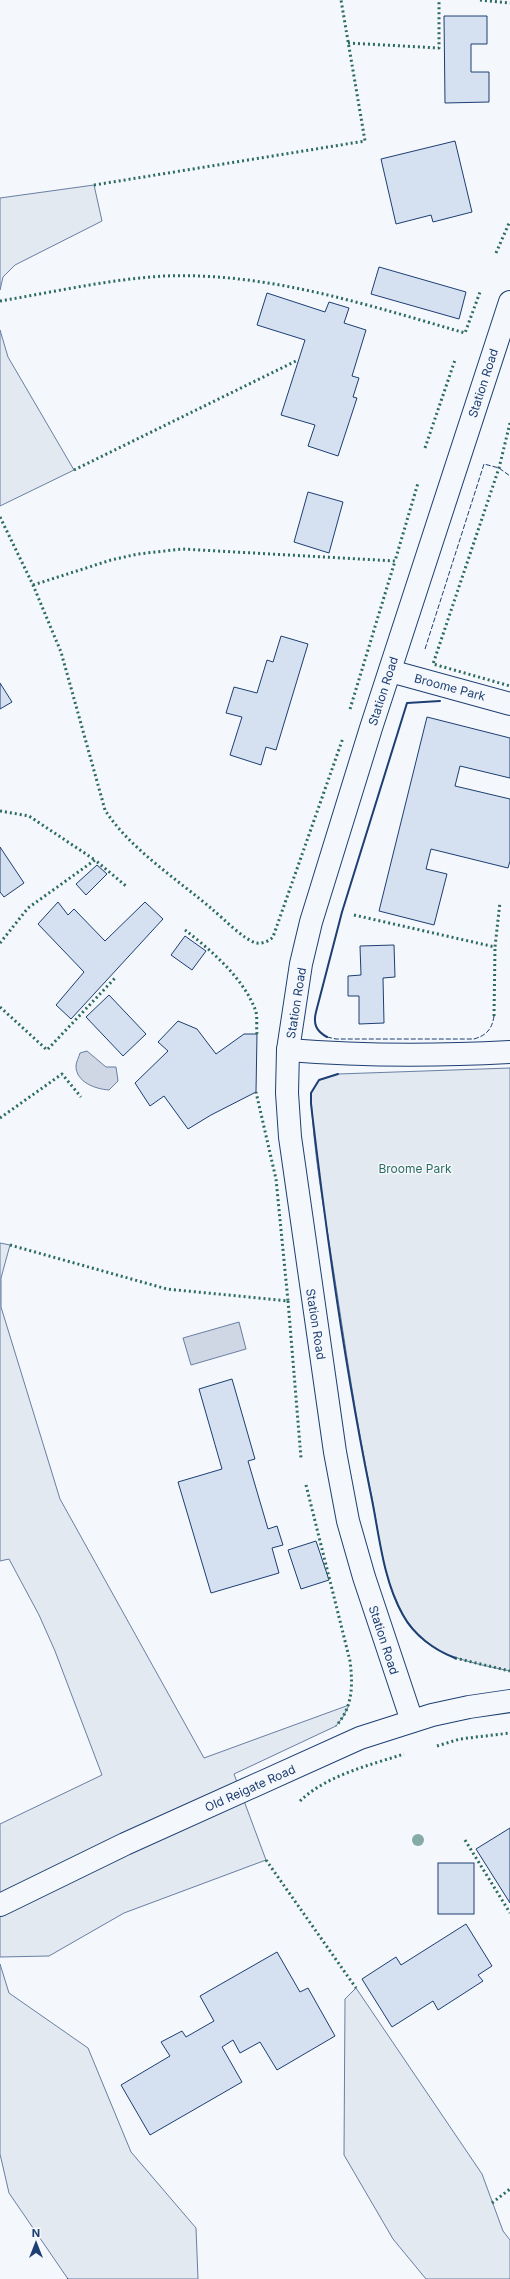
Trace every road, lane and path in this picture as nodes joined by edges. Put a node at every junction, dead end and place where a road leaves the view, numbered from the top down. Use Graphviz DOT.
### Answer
graph roads {
  1 [pos="510,302"];
  2 [pos="390,670"];
  3 [pos="510,704"];
  4 [pos="288,1050"];
  5 [pos="510,1052"];
  6 [pos="510,1701"];
  7 [pos="412,1721"];
  8 [pos="0,1905"];
  1 -- 2 [label="street, Station Road"];
  2 -- 3 [label="street, Broome Park"];
  2 -- 4 [label="street, Station Road"];
  4 -- 5 [label="street"];
  4 -- 7 [label="street, Station Road"];
  6 -- 7 [label="street, Old Reigate Road"];
  7 -- 8 [label="street, Old Reigate Road"];
}
